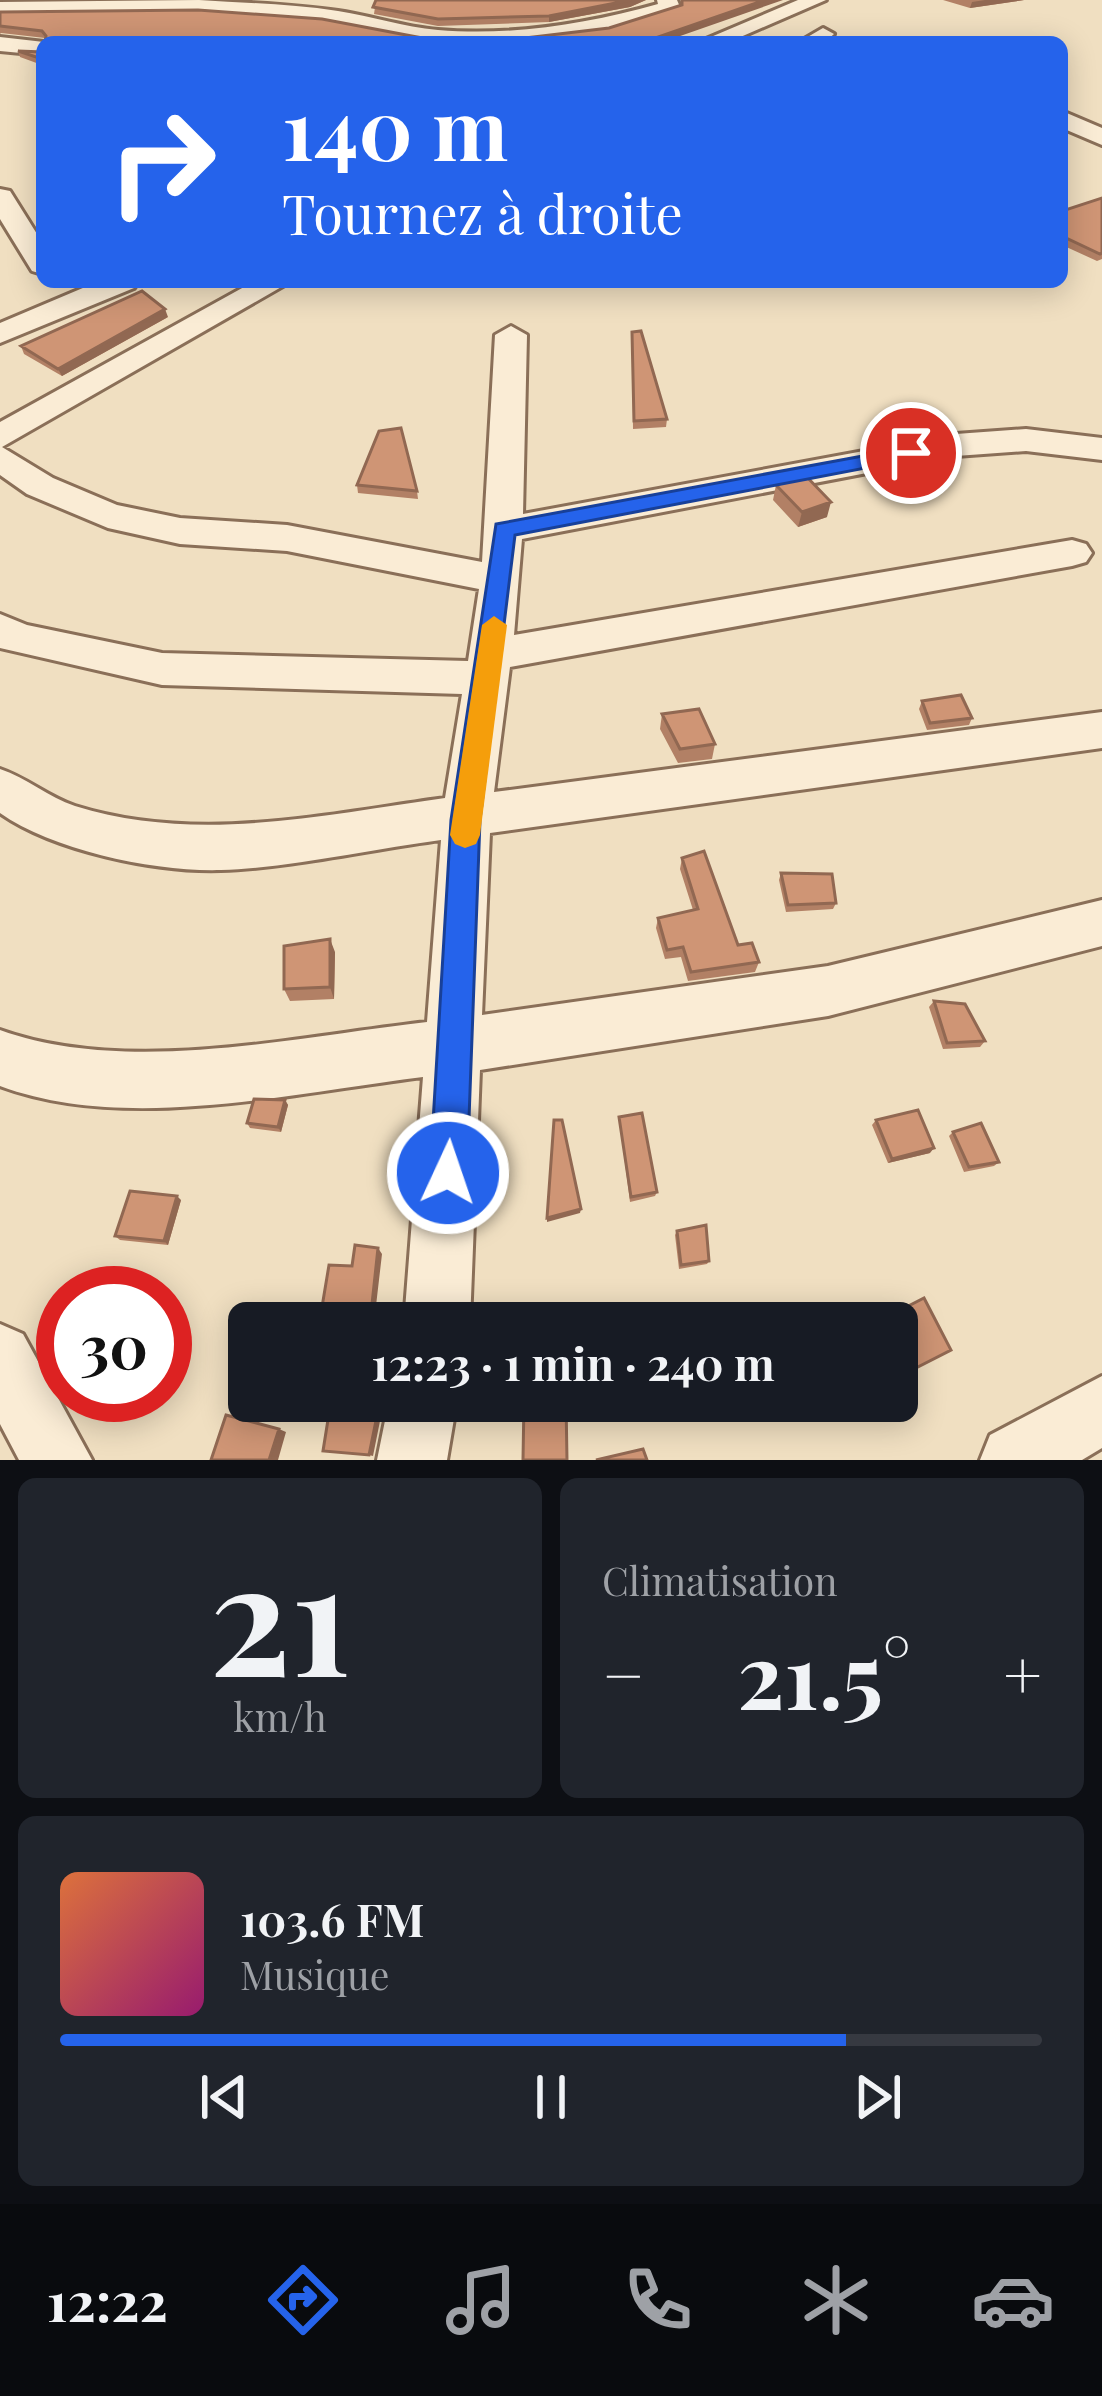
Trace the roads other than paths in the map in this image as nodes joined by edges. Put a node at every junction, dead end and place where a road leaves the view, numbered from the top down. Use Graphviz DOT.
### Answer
graph roads {
  1 [pos="667,0"];
  2 [pos="816,0"];
  3 [pos="0,8"];
  4 [pos="454,36"];
  5 [pos="489,36"];
  6 [pos="725,36"];
  7 [pos="0,44"];
  8 [pos="36,47"];
  9 [pos="1068,121"];
  10 [pos="1102,138"];
  11 [pos="0,197"];
  12 [pos="36,255"];
  13 [pos="264,288"];
  14 [pos="67,291"];
  15 [pos="0,334"];
  16 [pos="511,334"];
  17 [pos="0,437"];
  18 [pos="1102,449"];
  19 [pos="0,458"];
  20 [pos="504,530"];
  21 [pos="1072,554"];
  22 [pos="501,580"];
  23 [pos="0,629"];
  24 [pos="489,666"];
  25 [pos="1102,730"];
  26 [pos="0,788"];
  27 [pos="466,820"];
  28 [pos="1102,923"];
  29 [pos="456,1046"];
  30 [pos="0,1058"];
  31 [pos="438,1302"];
  32 [pos="0,1357"];
  33 [pos="1102,1410"];
  34 [pos="419,1422"];
  35 [pos="57,1460"];
  36 [pos="412,1460"];
  37 [pos="1015,1460"];
  1 -- 5 [label="street"];
  2 -- 6 [label="street"];
  3 -- 4 [label="street"];
  7 -- 8 [label="street"];
  9 -- 10 [label="street"];
  11 -- 12 [label="street"];
  13 -- 17 [label="street"];
  14 -- 15 [label="street"];
  16 -- 20 [label="street"];
  18 -- 20 [label="street"];
  19 -- 22 [label="street"];
  20 -- 22 [label="street"];
  21 -- 24 [label="street"];
  22 -- 24 [label="street"];
  23 -- 24 [label="street"];
  24 -- 27 [label="street"];
  25 -- 27 [label="street"];
  26 -- 27 [label="street"];
  27 -- 29 [label="street"];
  28 -- 29 [label="street"];
  29 -- 30 [label="street"];
  29 -- 31 [label="street"];
  32 -- 35 [label="street"];
  33 -- 37 [label="street"];
  34 -- 36 [label="street"];
}
